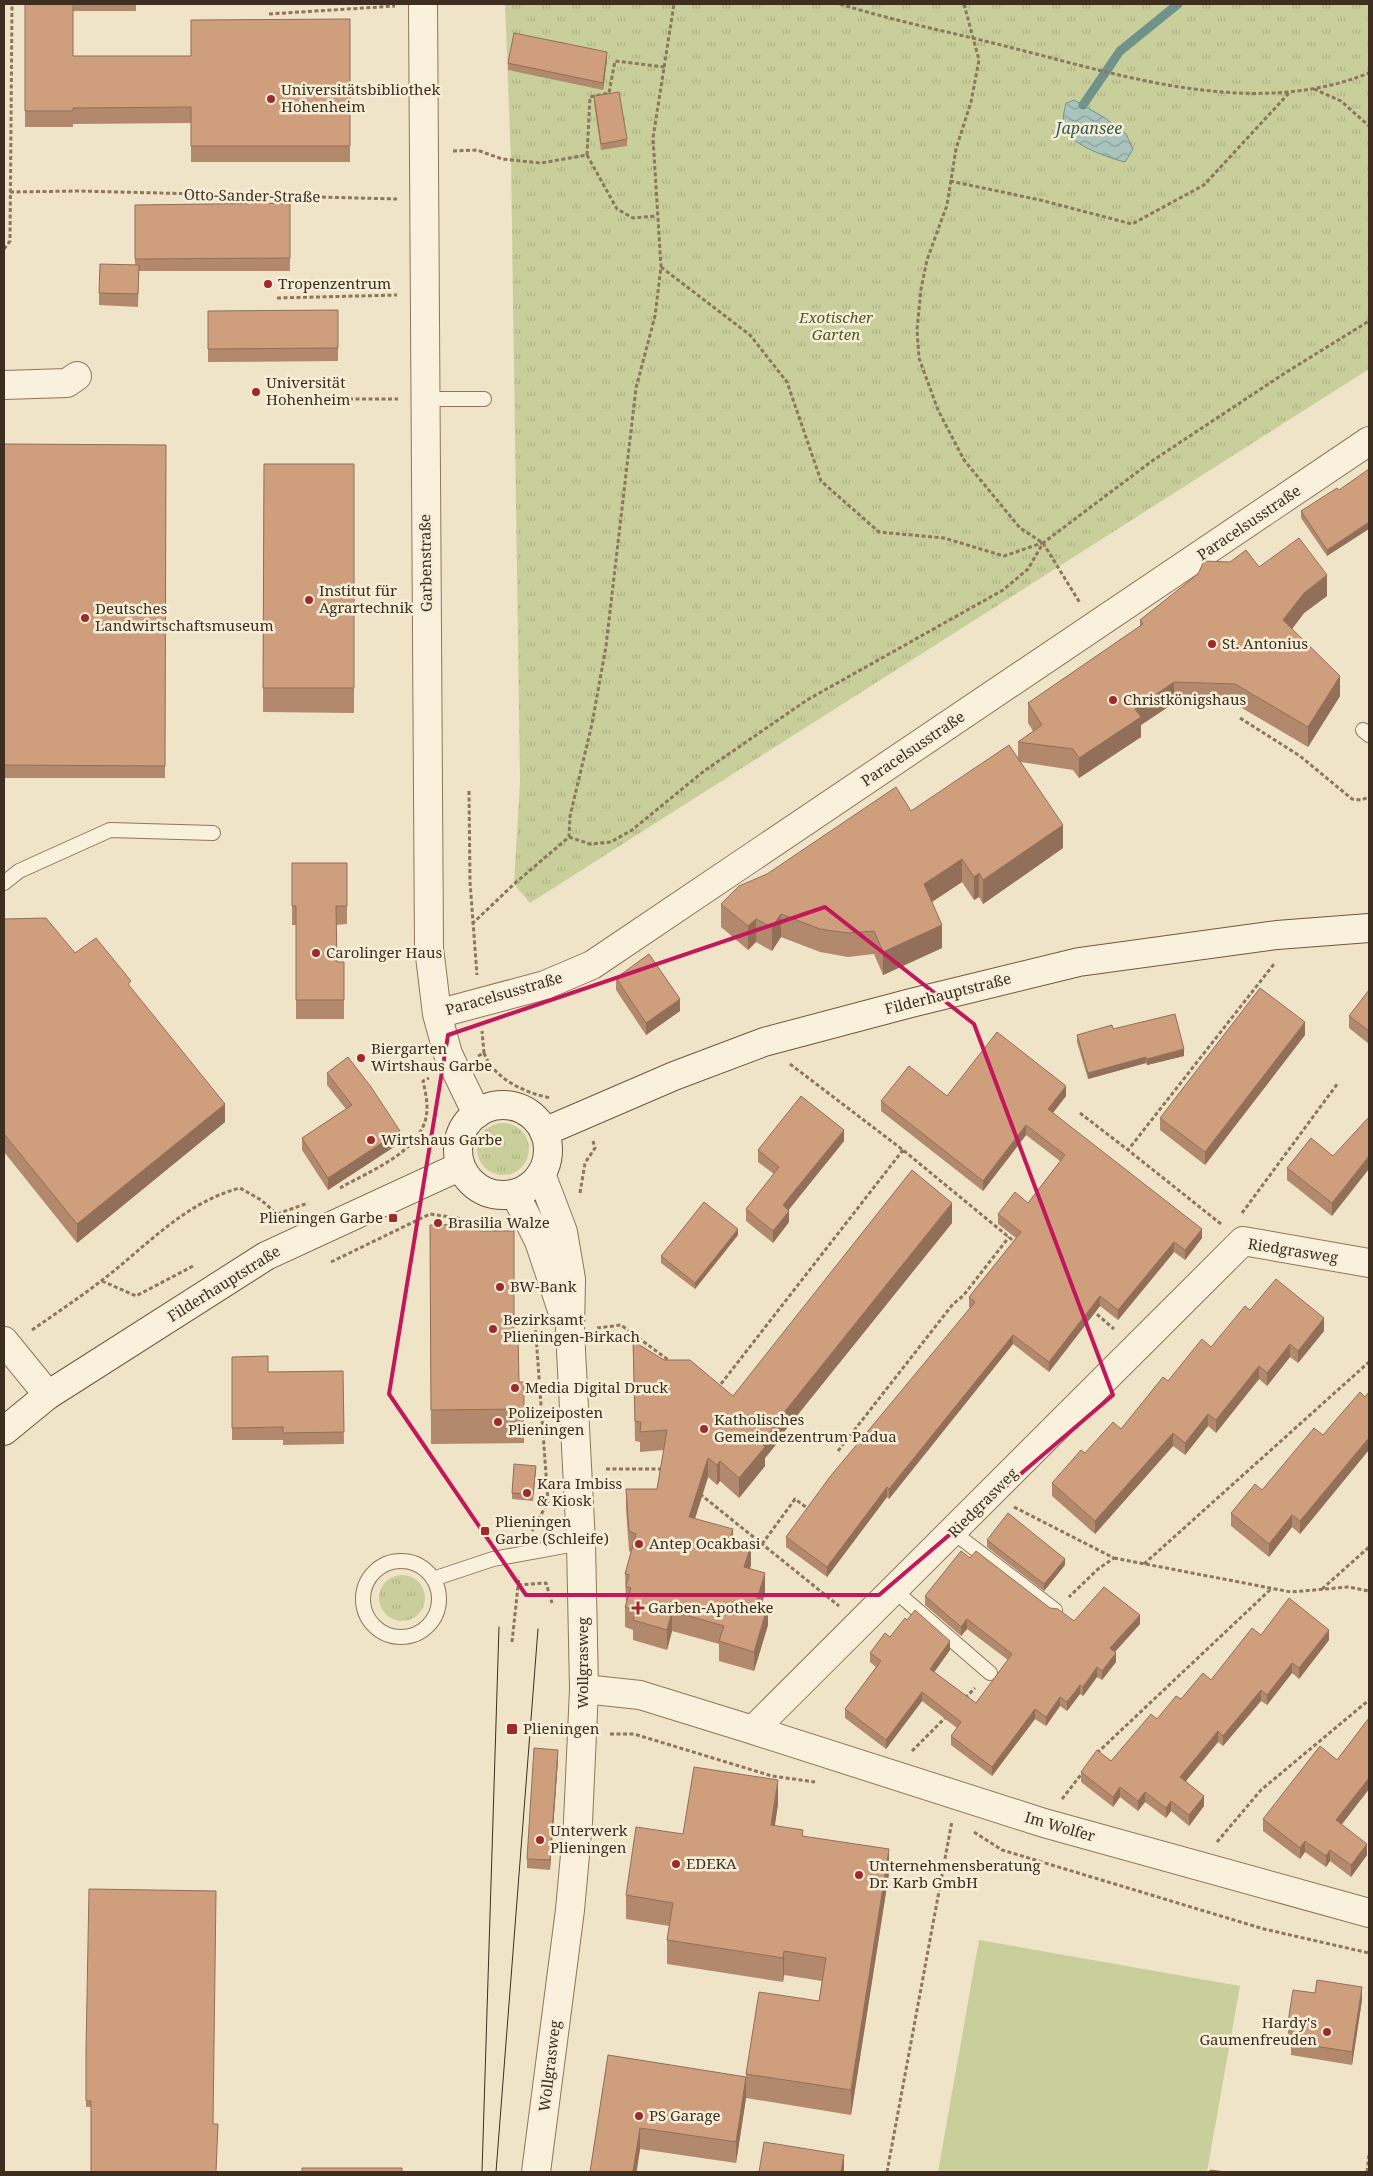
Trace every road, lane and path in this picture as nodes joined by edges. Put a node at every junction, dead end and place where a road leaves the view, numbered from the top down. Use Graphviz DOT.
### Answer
graph roads {
  1 [pos="12,4"];
  2 [pos="423,4"];
  3 [pos="674,4"];
  4 [pos="840,4"];
  5 [pos="857,4"];
  6 [pos="964,4"];
  7 [pos="857,9"];
  8 [pos="269,14"];
  9 [pos="974,38"];
  10 [pos="665,67"];
  11 [pos="1369,73"];
  12 [pos="1313,89"];
  13 [pos="1289,92"];
  14 [pos="1369,126"];
  15 [pos="425,150"];
  16 [pos="587,156"];
  17 [pos="950,180"];
  18 [pos="10,192"];
  19 [pos="425,198"];
  20 [pos="656,216"];
  21 [pos="4,248"];
  22 [pos="660,267"];
  23 [pos="425,294"];
  24 [pos="277,298"];
  25 [pos="1369,321"];
  26 [pos="77,376"];
  27 [pos="4,385"];
  28 [pos="425,398"];
  29 [pos="484,399"];
  30 [pos="271,400"];
  31 [pos="1369,441"];
  32 [pos="1043,543"];
  33 [pos="1095,627"];
  34 [pos="1240,718"];
  35 [pos="469,791"];
  36 [pos="1369,797"];
  37 [pos="214,833"];
  38 [pos="569,837"];
  39 [pos="4,884"];
  40 [pos="472,924"];
  41 [pos="1369,928"];
  42 [pos="1277,935"];
  43 [pos="479,1002"];
  44 [pos="437,1014"];
  45 [pos="764,1042"];
  46 [pos="454,1068"];
  47 [pos="423,1081"];
  48 [pos="1338,1083"];
  49 [pos="1080,1113"];
  50 [pos="477,1114"];
  51 [pos="544,1132"];
  52 [pos="903,1150"];
  53 [pos="1128,1150"];
  54 [pos="461,1166"];
  55 [pos="541,1174"];
  56 [pos="338,1190"];
  57 [pos="515,1194"];
  58 [pos="317,1200"];
  59 [pos="1236,1235"];
  60 [pos="504,1236"];
  61 [pos="1009,1237"];
  62 [pos="1023,1250"];
  63 [pos="331,1262"];
  64 [pos="1369,1263"];
  65 [pos="102,1281"];
  66 [pos="136,1296"];
  67 [pos="1087,1306"];
  68 [pos="534,1314"];
  69 [pos="570,1331"];
  70 [pos="6,1344"];
  71 [pos="1137,1350"];
  72 [pos="1369,1362"];
  73 [pos="675,1365"];
  74 [pos="714,1393"];
  75 [pos="48,1395"];
  76 [pos="4,1431"];
  77 [pos="838,1452"];
  78 [pos="578,1469"];
  79 [pos="668,1469"];
  80 [pos="697,1492"];
  81 [pos="990,1495"];
  82 [pos="812,1511"];
  83 [pos="953,1532"];
  84 [pos="581,1544"];
  85 [pos="762,1544"];
  86 [pos="1369,1547"];
  87 [pos="521,1552"];
  88 [pos="1114,1558"];
  89 [pos="1144,1564"];
  90 [pos="433,1579"];
  91 [pos="518,1584"];
  92 [pos="1272,1588"];
  93 [pos="1322,1589"];
  94 [pos="894,1590"];
  95 [pos="1369,1591"];
  96 [pos="552,1605"];
  97 [pos="1056,1610"];
  98 [pos="861,1623"];
  99 [pos="512,1642"];
  100 [pos="990,1673"];
  101 [pos="584,1689"];
  102 [pos="964,1698"];
  103 [pos="1369,1700"];
  104 [pos="951,1711"];
  105 [pos="753,1730"];
  106 [pos="582,1734"];
  107 [pos="1096,1755"];
  108 [pos="1084,1770"];
  109 [pos="889,1775"];
  110 [pos="816,1782"];
  111 [pos="1044,1823"];
  112 [pos="961,1824"];
  113 [pos="969,1829"];
  114 [pos="1199,1864"];
  115 [pos="1369,1913"];
  116 [pos="1369,1953"];
  117 [pos="1369,2155"];
  118 [pos="536,2172"];
  119 [pos="887,2172"];
  120 [pos="1367,2172"];
  1 -- 18 [label="path"];
  2 -- 8 [label="path"];
  2 -- 15 [label="street, Garbenstraße"];
  3 -- 10 [label="path"];
  4 -- 7 [label="path"];
  5 -- 7 [label="path"];
  6 -- 9 [label="path"];
  7 -- 9 [label="path"];
  9 -- 13 [label="path"];
  9 -- 17 [label="path"];
  10 -- 16 [label="path"];
  10 -- 20 [label="path"];
  11 -- 12 [label="path"];
  12 -- 13 [label="path"];
  12 -- 14 [label="path"];
  13 -- 17 [label="path"];
  15 -- 16 [label="path"];
  15 -- 19 [label="street, Garbenstraße"];
  16 -- 20 [label="path"];
  17 -- 32 [label="path"];
  18 -- 19 [label="path, Otto-Sander-Straße"];
  18 -- 21 [label="path"];
  19 -- 23 [label="street, Garbenstraße"];
  20 -- 22 [label="path"];
  22 -- 32 [label="path"];
  22 -- 38 [label="path"];
  23 -- 24 [label="path"];
  23 -- 28 [label="street, Garbenstraße"];
  25 -- 32 [label="path"];
  26 -- 27 [label="street"];
  28 -- 29 [label="lane"];
  28 -- 30 [label="path"];
  28 -- 44 [label="street, Garbenstraße"];
  31 -- 33 [label="street, Paracelsusstraße"];
  32 -- 33 [label="path"];
  32 -- 38 [label="path"];
  33 -- 43 [label="street, Paracelsusstraße"];
  34 -- 36 [label="path"];
  35 -- 40 [label="path"];
  37 -- 39 [label="lane"];
  38 -- 40 [label="path"];
  40 -- 43 [label="path"];
  41 -- 42 [label="street, Filderhauptstraße"];
  42 -- 45 [label="street, Filderhauptstraße"];
  42 -- 53 [label="path"];
  43 -- 44 [label="street, Paracelsusstraße"];
  43 -- 46 [label="path"];
  44 -- 46 [label="street, Garbenstraße"];
  45 -- 51 [label="street, Filderhauptstraße"];
  45 -- 52 [label="path"];
  46 -- 50 [label="street, Garbenstraße"];
  47 -- 56 [label="path"];
  48 -- 59 [label="path"];
  49 -- 53 [label="path"];
  50 -- 51 [label="street"];
  50 -- 54 [label="street"];
  51 -- 55 [label="street"];
  52 -- 61 [label="path"];
  52 -- 74 [label="path"];
  53 -- 59 [label="path"];
  54 -- 57 [label="street"];
  54 -- 75 [label="street, Filderhauptstraße"];
  55 -- 57 [label="street"];
  55 -- 69 [label="street, Wollgrasweg"];
  57 -- 69 [label="street, Wollgrasweg"];
  58 -- 65 [label="path"];
  59 -- 64 [label="street, Riedgrasweg"];
  59 -- 71 [label="street, Riedgrasweg"];
  60 -- 63 [label="path"];
  61 -- 62 [label="path"];
  61 -- 77 [label="path"];
  65 -- 66 [label="path"];
  65 -- 70 [label="path"];
  67 -- 71 [label="path"];
  68 -- 87 [label="path"];
  69 -- 73 [label="path"];
  69 -- 78 [label="street, Wollgrasweg"];
  70 -- 75 [label="street"];
  71 -- 81 [label="street, Riedgrasweg"];
  72 -- 89 [label="path"];
  75 -- 76 [label="street, Filderhauptstraße"];
  78 -- 79 [label="path"];
  78 -- 84 [label="street, Wollgrasweg"];
  80 -- 85 [label="path"];
  81 -- 83 [label="street, Riedgrasweg"];
  81 -- 88 [label="path"];
  82 -- 85 [label="path"];
  83 -- 94 [label="street, Riedgrasweg"];
  83 -- 97 [label="lane"];
  84 -- 87 [label="lane"];
  84 -- 101 [label="street, Wollgrasweg"];
  85 -- 98 [label="path"];
  86 -- 93 [label="path"];
  87 -- 90 [label="lane"];
  87 -- 91 [label="path"];
  88 -- 89 [label="path"];
  88 -- 97 [label="path"];
  89 -- 92 [label="path"];
  90 -- 90 [label="lane"];
  91 -- 96 [label="path"];
  91 -- 99 [label="path"];
  92 -- 93 [label="path"];
  92 -- 107 [label="path"];
  93 -- 95 [label="path"];
  94 -- 98 [label="street, Riedgrasweg"];
  94 -- 100 [label="lane"];
  98 -- 105 [label="street, Riedgrasweg"];
  100 -- 102 [label="path"];
  101 -- 105 [label="street"];
  101 -- 106 [label="street, Wollgrasweg"];
  103 -- 114 [label="path"];
  104 -- 109 [label="path"];
  105 -- 109 [label="street, Im Wolfer"];
  106 -- 110 [label="path"];
  106 -- 118 [label="street, Wollgrasweg"];
  108 -- 111 [label="path"];
  109 -- 111 [label="street, Im Wolfer"];
  111 -- 114 [label="street, Im Wolfer"];
  112 -- 119 [label="path"];
  113 -- 116 [label="path"];
  114 -- 115 [label="street, Im Wolfer"];
  117 -- 120 [label="path"];
}
